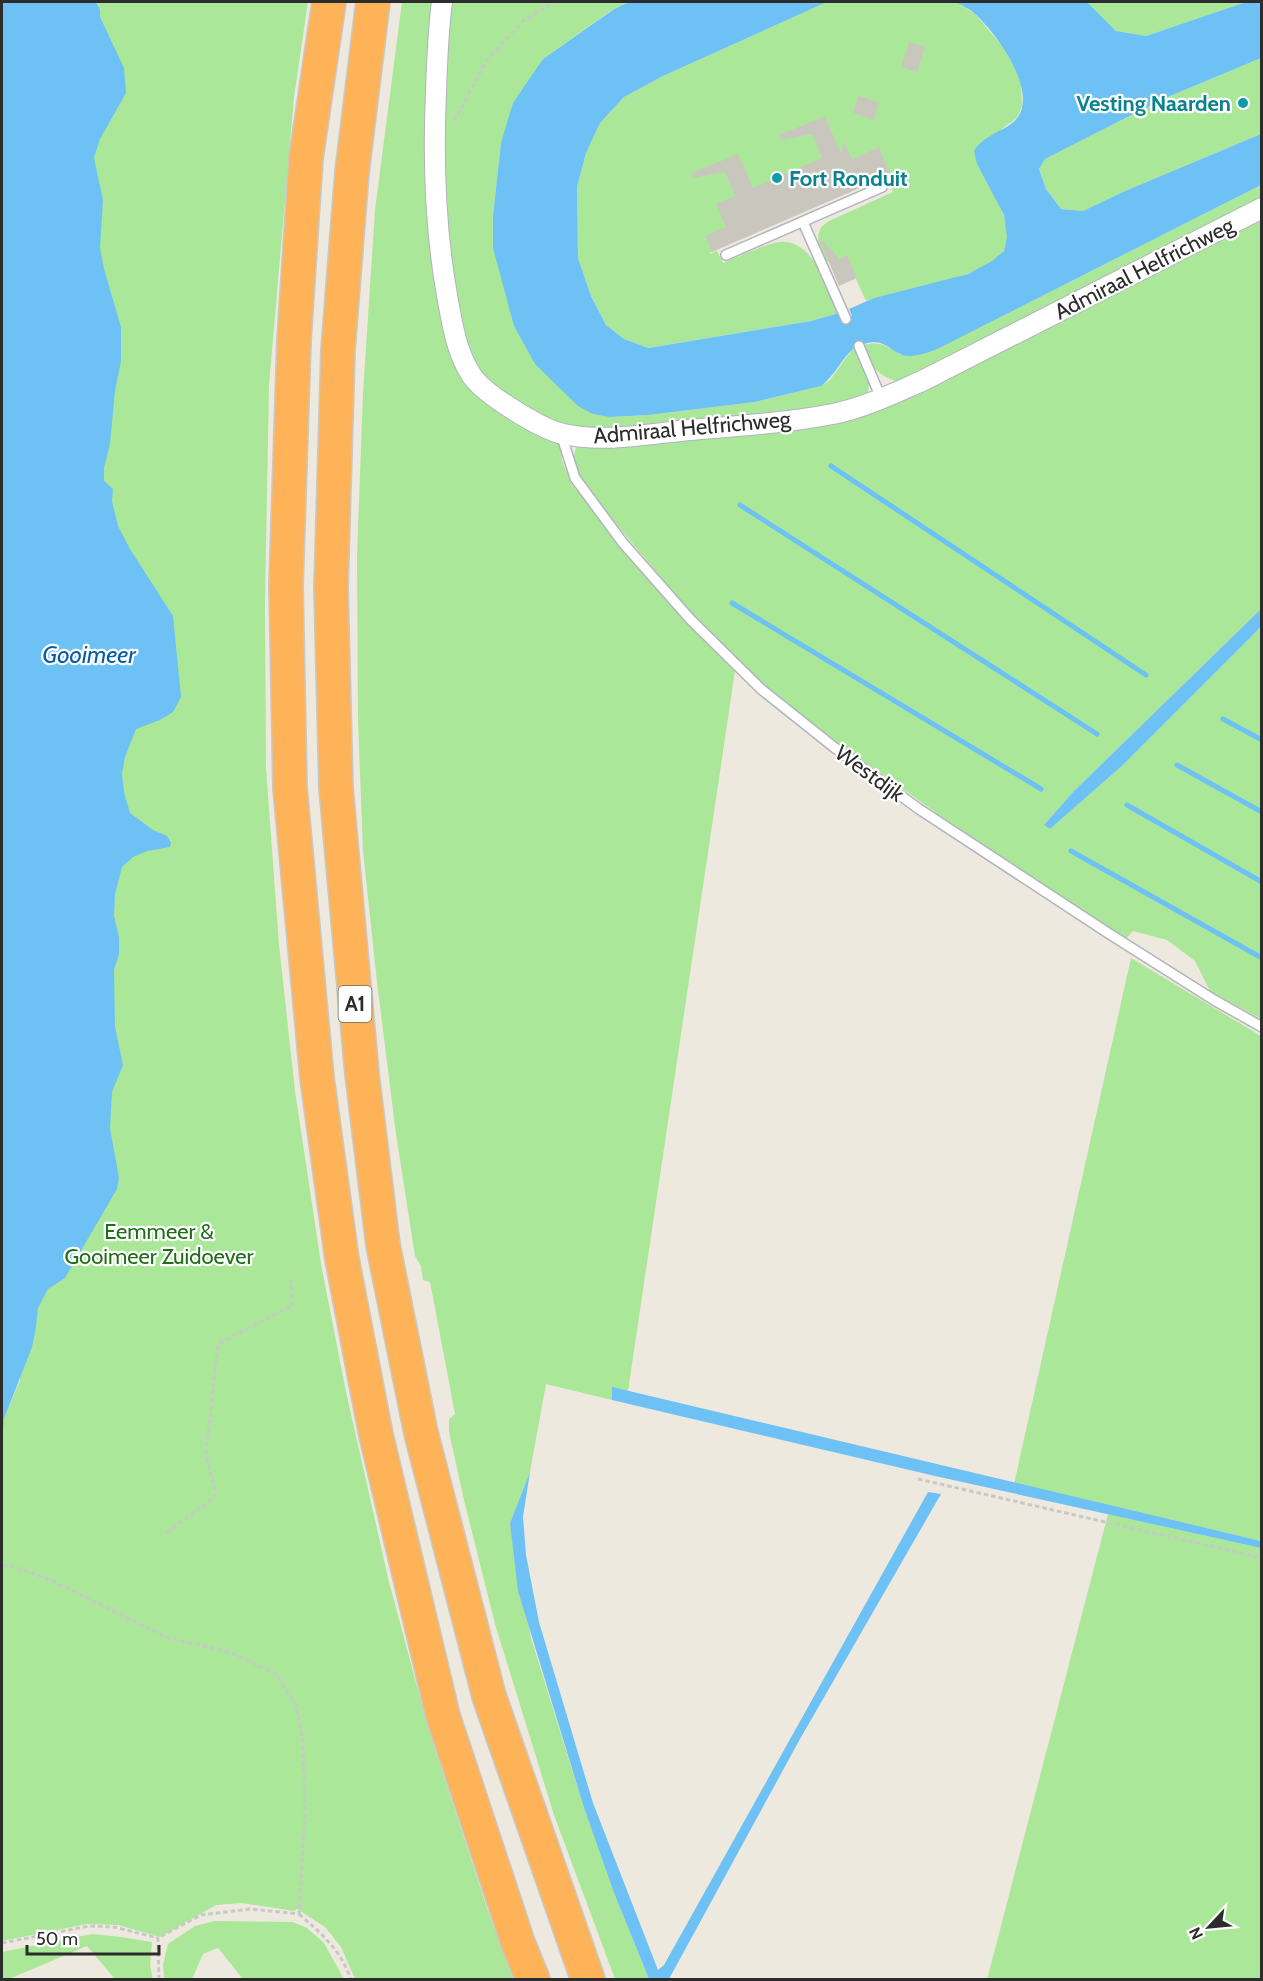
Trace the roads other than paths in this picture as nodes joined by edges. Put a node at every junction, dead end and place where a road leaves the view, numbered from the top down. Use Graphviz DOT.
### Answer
graph roads {
  1 [pos="329,2"];
  2 [pos="373,2"];
  3 [pos="442,2"];
  4 [pos="882,187"];
  5 [pos="1262,208"];
  6 [pos="803,222"];
  7 [pos="726,255"];
  8 [pos="846,319"];
  9 [pos="859,346"];
  10 [pos="881,398"];
  11 [pos="561,434"];
  12 [pos="1262,1028"];
  13 [pos="533,1980"];
  14 [pos="588,1980"];
  1 -- 13 [label="highway, A1"];
  2 -- 14 [label="highway, A1"];
  3 -- 11 [label="street, Admiraal Helfrichweg"];
  4 -- 6 [label="lane"];
  5 -- 10 [label="street, Admiraal Helfrichweg"];
  6 -- 7 [label="lane"];
  6 -- 8 [label="lane"];
  9 -- 10 [label="lane"];
  10 -- 11 [label="street, Admiraal Helfrichweg"];
  11 -- 12 [label="lane, Westdijk"];
}
